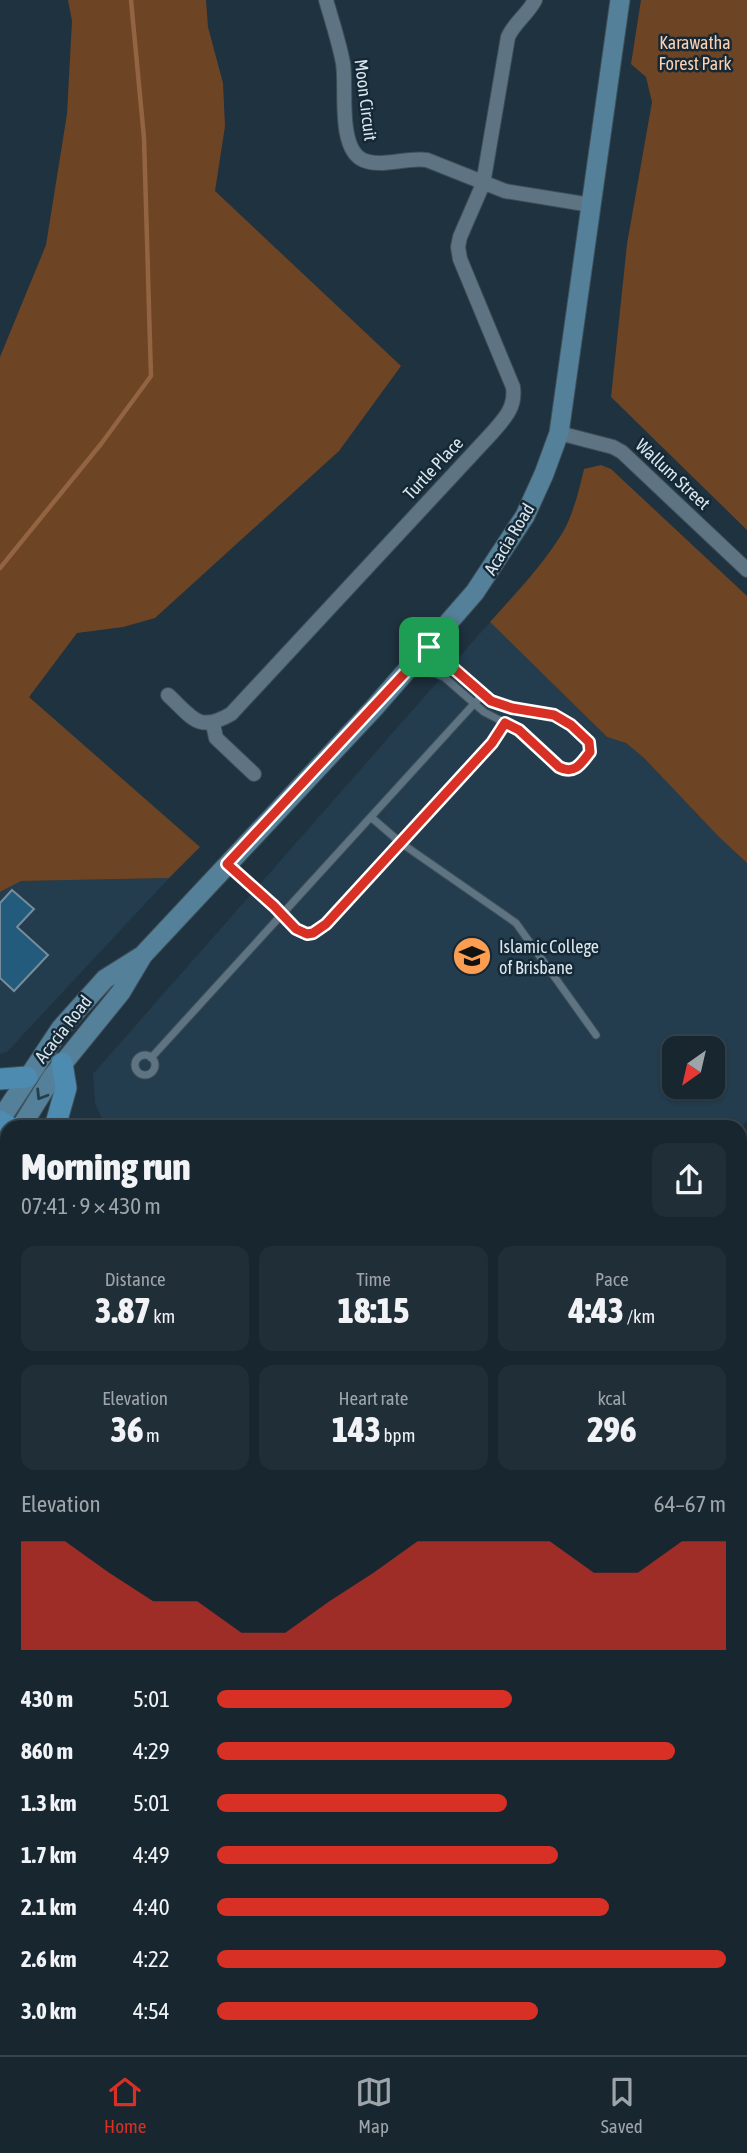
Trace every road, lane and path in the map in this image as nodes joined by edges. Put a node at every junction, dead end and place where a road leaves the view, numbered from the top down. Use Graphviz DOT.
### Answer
graph roads {
  1 [pos="326,0"];
  2 [pos="535,0"];
  3 [pos="620,0"];
  4 [pos="483,184"];
  5 [pos="591,205"];
  6 [pos="559,433"];
  7 [pos="747,570"];
  8 [pos="429,647"];
  9 [pos="410,669"];
  10 [pos="169,695"];
  11 [pos="482,695"];
  12 [pos="474,704"];
  13 [pos="505,723"];
  14 [pos="213,724"];
  15 [pos="254,774"];
  16 [pos="372,818"];
  17 [pos="401,843"];
  18 [pos="227,864"];
  19 [pos="283,916"];
  20 [pos="144,955"];
  21 [pos="596,1035"];
  22 [pos="152,1058"];
  23 [pos="62,1063"];
  24 [pos="27,1077"];
  25 [pos="0,1079"];
  26 [pos="0,1120"];
  27 [pos="25,1120"];
  28 [pos="56,1120"];
  1 -- 4 [label="street, Moon Circuit"];
  2 -- 4 [label="street"];
  3 -- 5 [label="street, Acacia Road"];
  4 -- 5 [label="street, Moon Circuit"];
  4 -- 14 [label="street, Turtle Place"];
  5 -- 6 [label="street, Acacia Road"];
  6 -- 7 [label="street, Wallum Street"];
  6 -- 8 [label="street, Acacia Road"];
  8 -- 9 [label="street, Acacia Road"];
  8 -- 11 [label="lane"];
  9 -- 12 [label="lane"];
  9 -- 18 [label="street, Acacia Road"];
  10 -- 14 [label="street"];
  11 -- 12 [label="lane"];
  11 -- 13 [label="lane"];
  12 -- 13 [label="lane"];
  12 -- 16 [label="lane"];
  13 -- 17 [label="lane"];
  14 -- 15 [label="street"];
  16 -- 17 [label="lane"];
  16 -- 19 [label="lane"];
  17 -- 19 [label="lane"];
  17 -- 21 [label="lane"];
  18 -- 19 [label="lane"];
  18 -- 20 [label="street, Acacia Road"];
  19 -- 22 [label="lane"];
  20 -- 23 [label="street, Acacia Road"];
  20 -- 24 [label="street, Acacia Road"];
  23 -- 27 [label="street, Acacia Road, one-way"];
  23 -- 28 [label="main road"];
  24 -- 25 [label="main road"];
  24 -- 26 [label="street, Acacia Road"];
}
